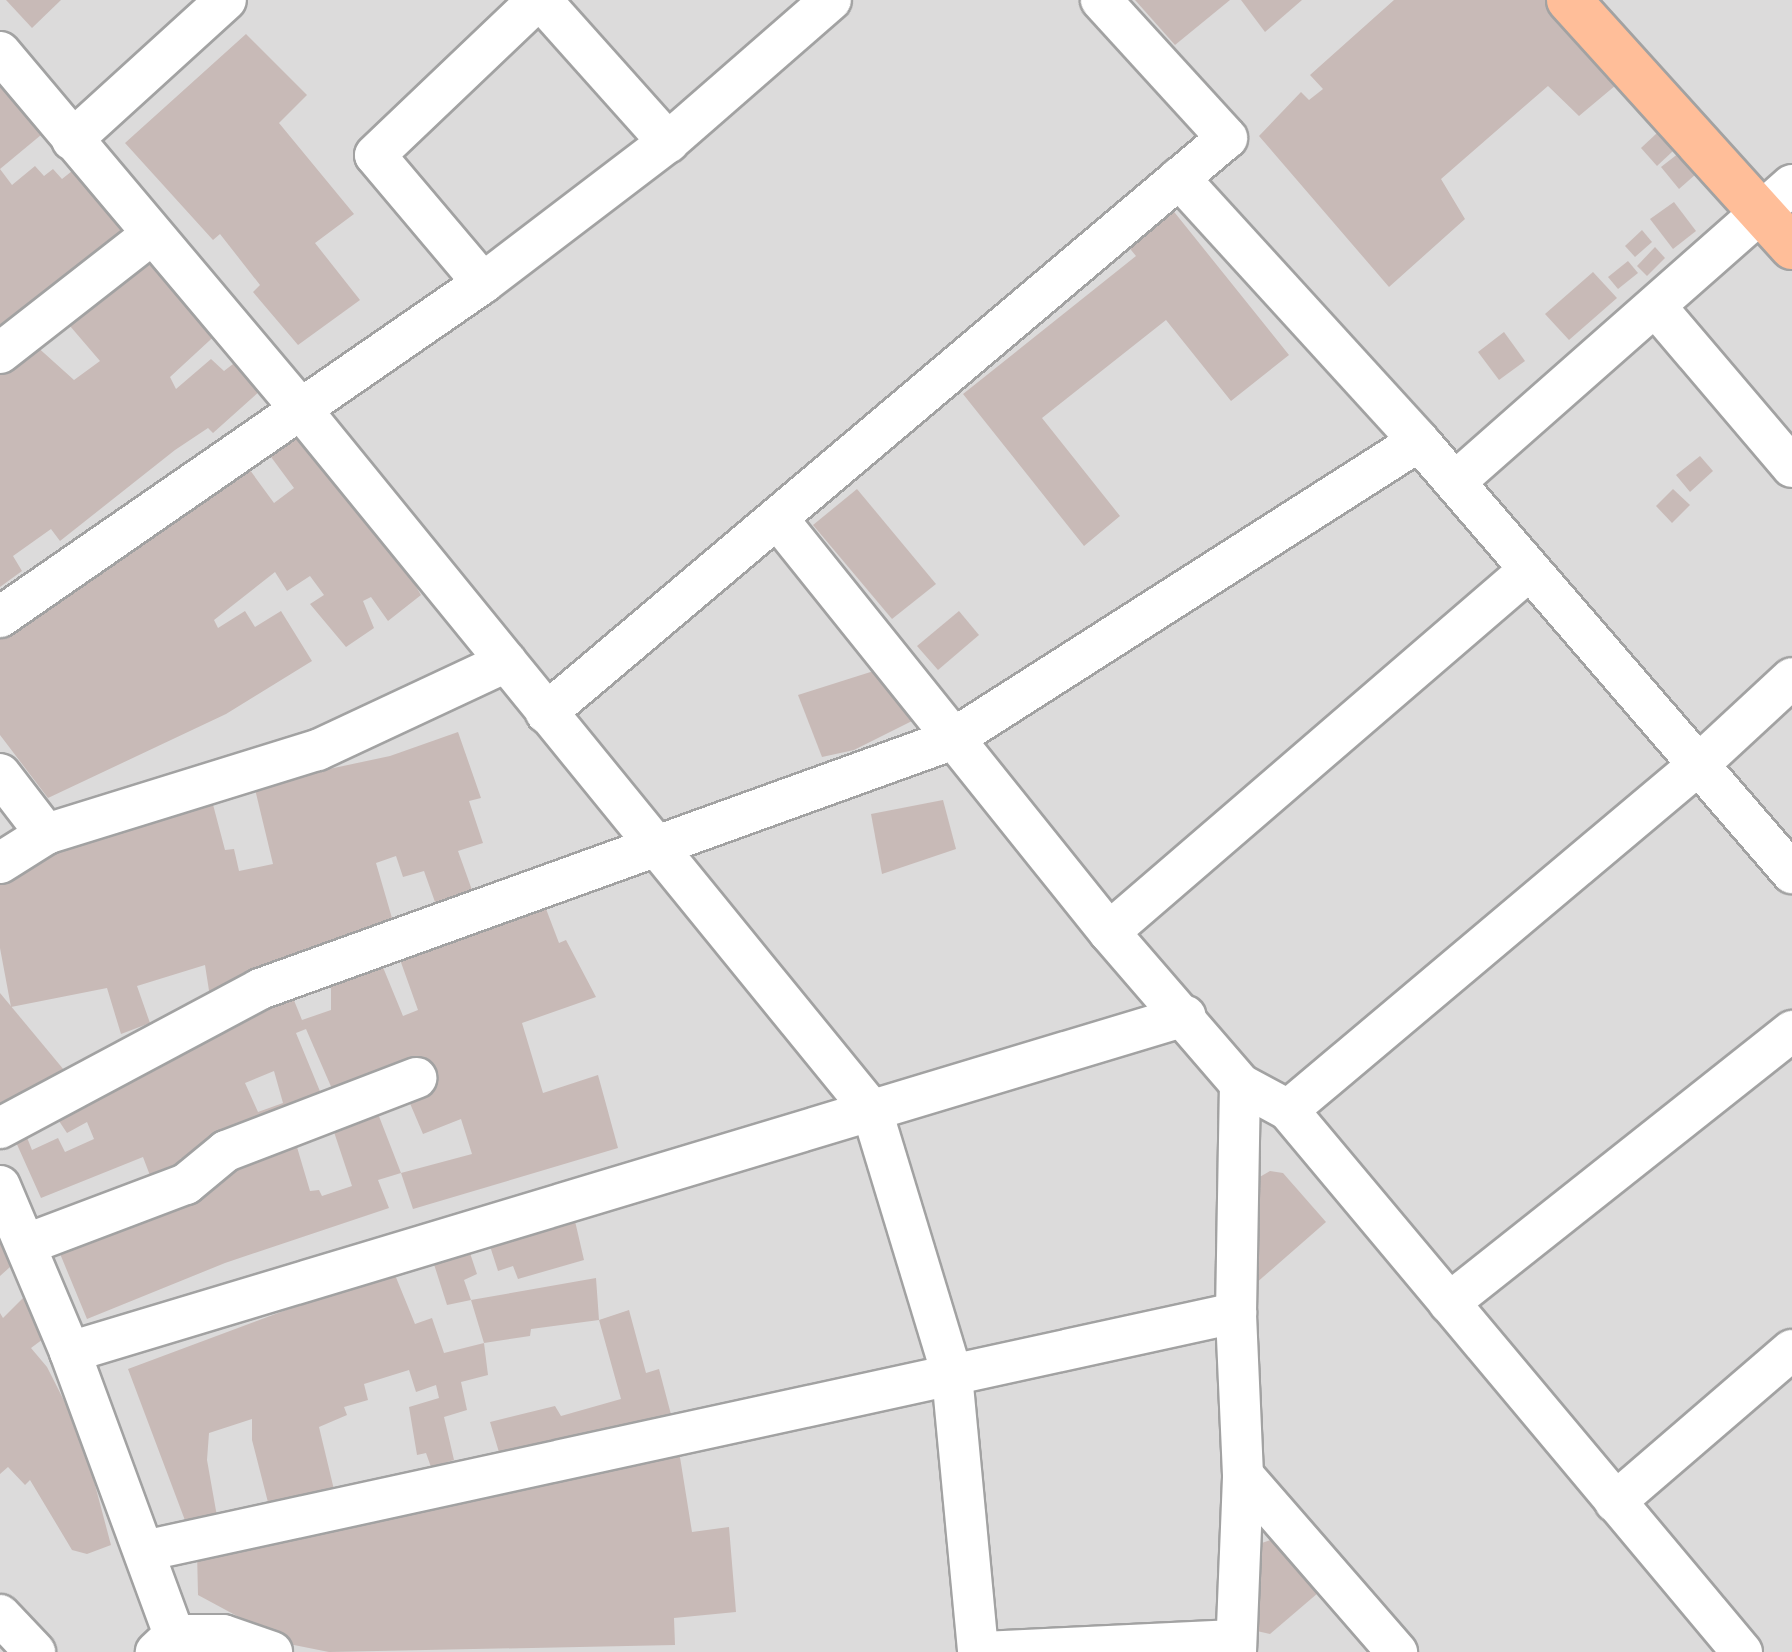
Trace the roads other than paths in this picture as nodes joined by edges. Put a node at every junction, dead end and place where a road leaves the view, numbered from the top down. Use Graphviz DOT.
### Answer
graph roads {
  1 [pos="226,0"];
  2 [pos="539,0"];
  3 [pos="831,0"];
  4 [pos="1101,0"];
  5 [pos="1569,0"];
  6 [pos="0,52"];
  7 [pos="72,140"];
  8 [pos="668,142"];
  9 [pos="1179,178"];
  10 [pos="1776,199"];
  11 [pos="151,235"];
  12 [pos="1792,247"];
  13 [pos="483,283"];
  14 [pos="1656,307"];
  15 [pos="0,353"];
  16 [pos="303,412"];
  17 [pos="1419,441"];
  18 [pos="1792,467"];
  19 [pos="1455,482"];
  20 [pos="777,518"];
  21 [pos="1527,572"];
  22 [pos="0,617"];
  23 [pos="506,662"];
  24 [pos="1792,678"];
  25 [pos="546,713"];
  26 [pos="951,740"];
  27 [pos="1697,766"];
  28 [pos="0,774"];
  29 [pos="46,834"];
  30 [pos="653,845"];
  31 [pos="0,863"];
  32 [pos="1792,873"];
  33 [pos="1109,932"];
  34 [pos="1185,1016"];
  35 [pos="1792,1031"];
  36 [pos="416,1078"];
  37 [pos="1240,1084"];
  38 [pos="1288,1110"];
  39 [pos="872,1111"];
  40 [pos="0,1128"];
  41 [pos="0,1186"];
  42 [pos="27,1244"];
  43 [pos="1449,1303"];
  44 [pos="1236,1313"];
  45 [pos="1792,1350"];
  46 [pos="70,1352"];
  47 [pos="952,1375"];
  48 [pos="1243,1475"];
  49 [pos="1615,1502"];
  50 [pos="144,1551"];
  51 [pos="0,1615"];
  52 [pos="165,1643"];
  53 [pos="1236,1646"];
  54 [pos="35,1652"];
  55 [pos="272,1652"];
  56 [pos="980,1652"];
  57 [pos="1397,1652"];
  58 [pos="1742,1652"];
  1 -- 7 [label="street"];
  2 -- 8 [label="street"];
  2 -- 13 [label="street"];
  3 -- 8 [label="street"];
  4 -- 9 [label="street"];
  5 -- 10 [label="main road"];
  6 -- 7 [label="street"];
  7 -- 11 [label="street"];
  8 -- 13 [label="street"];
  9 -- 17 [label="street"];
  9 -- 20 [label="street"];
  10 -- 12 [label="main road"];
  10 -- 14 [label="street"];
  11 -- 15 [label="street"];
  11 -- 16 [label="street"];
  13 -- 16 [label="street"];
  14 -- 18 [label="street"];
  14 -- 19 [label="street"];
  16 -- 22 [label="street"];
  16 -- 23 [label="street"];
  17 -- 19 [label="street"];
  17 -- 26 [label="street"];
  19 -- 21 [label="street"];
  20 -- 25 [label="street"];
  20 -- 26 [label="street"];
  21 -- 27 [label="street"];
  21 -- 33 [label="street"];
  23 -- 25 [label="street"];
  23 -- 29 [label="street"];
  24 -- 27 [label="street"];
  25 -- 30 [label="street"];
  26 -- 30 [label="street"];
  26 -- 33 [label="street"];
  27 -- 32 [label="street"];
  27 -- 38 [label="street"];
  28 -- 29 [label="street"];
  29 -- 31 [label="street"];
  30 -- 39 [label="street"];
  30 -- 40 [label="street"];
  33 -- 34 [label="street"];
  34 -- 37 [label="street"];
  34 -- 39 [label="street"];
  35 -- 43 [label="street"];
  36 -- 42 [label="street"];
  37 -- 38 [label="street"];
  37 -- 44 [label="street"];
  38 -- 43 [label="street"];
  39 -- 46 [label="street"];
  39 -- 47 [label="street"];
  41 -- 42 [label="street"];
  42 -- 46 [label="street"];
  43 -- 49 [label="street"];
  44 -- 47 [label="street"];
  44 -- 48 [label="street"];
  45 -- 49 [label="street"];
  46 -- 50 [label="street"];
  47 -- 50 [label="street"];
  47 -- 56 [label="street"];
  48 -- 53 [label="street"];
  48 -- 57 [label="street"];
  49 -- 58 [label="street"];
  50 -- 52 [label="street"];
  51 -- 54 [label="street"];
  52 -- 55 [label="street"];
  53 -- 56 [label="street"];
}
